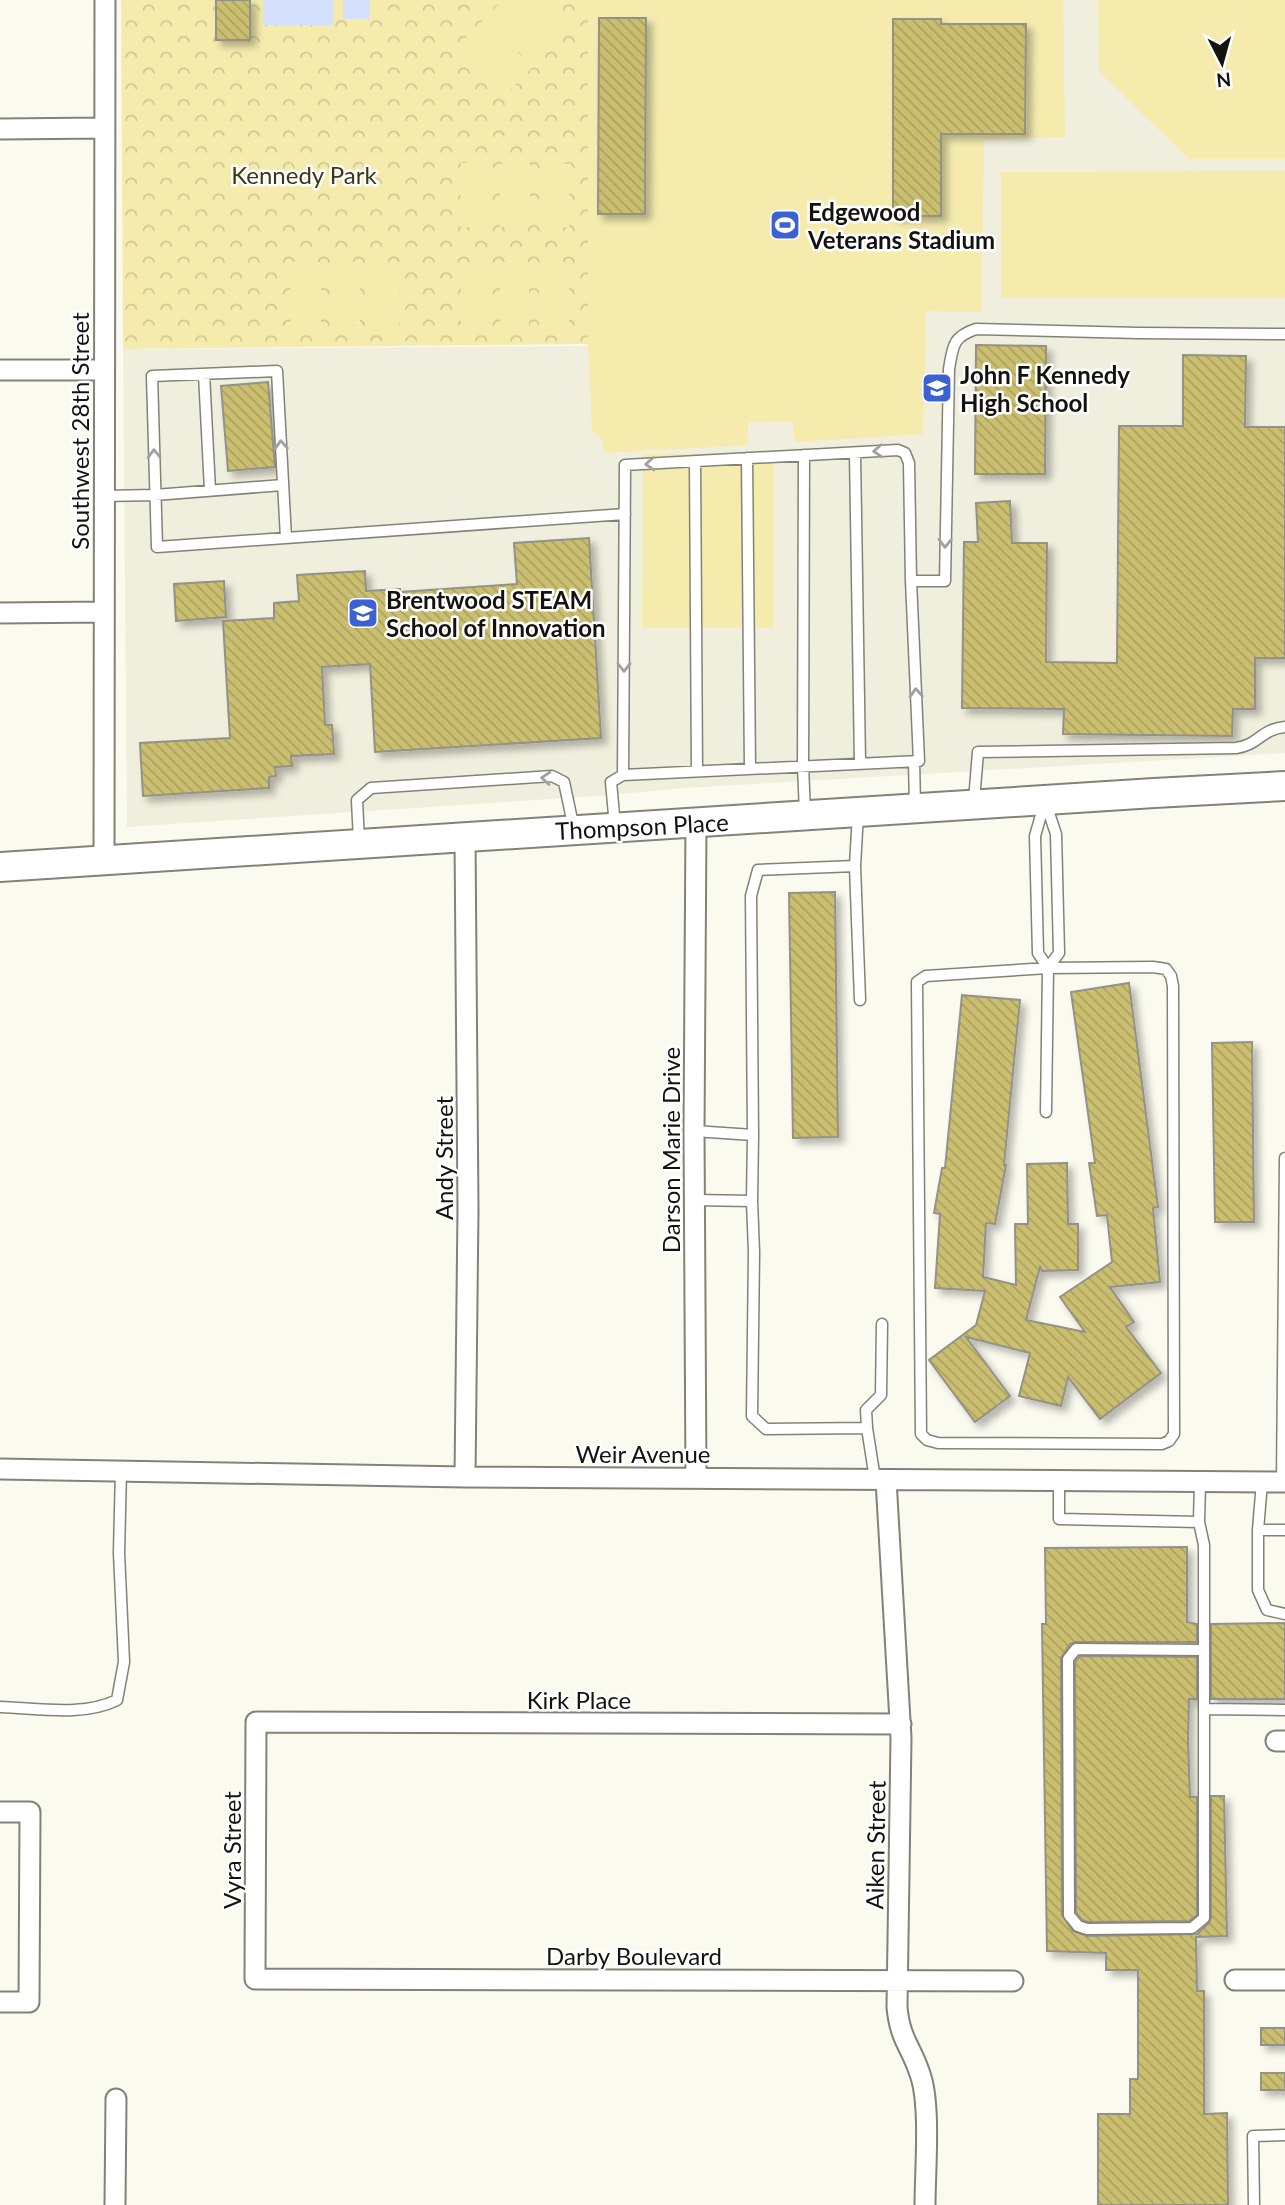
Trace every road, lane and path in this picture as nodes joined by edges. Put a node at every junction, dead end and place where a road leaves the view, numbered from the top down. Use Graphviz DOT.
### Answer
graph roads {
  1 [pos="105,0"];
  2 [pos="104,128"];
  3 [pos="0,129"];
  4 [pos="1285,334"];
  5 [pos="0,370"];
  6 [pos="103,370"];
  7 [pos="204,374"];
  8 [pos="855,453"];
  9 [pos="804,455"];
  10 [pos="747,458"];
  11 [pos="695,461"];
  12 [pos="283,485"];
  13 [pos="210,490"];
  14 [pos="155,495"];
  15 [pos="103,496"];
  16 [pos="625,514"];
  17 [pos="286,538"];
  18 [pos="911,581"];
  19 [pos="103,612"];
  20 [pos="0,613"];
  21 [pos="1285,727"];
  22 [pos="916,761"];
  23 [pos="860,763"];
  24 [pos="803,766"];
  25 [pos="750,769"];
  26 [pos="697,771"];
  27 [pos="623,775"];
  28 [pos="1285,786"];
  29 [pos="1045,801"];
  30 [pos="974,805"];
  31 [pos="915,810"];
  32 [pos="858,813"];
  33 [pos="806,817"];
  34 [pos="696,823"];
  35 [pos="615,827"];
  36 [pos="574,830"];
  37 [pos="466,838"];
  38 [pos="359,844"];
  39 [pos="104,861"];
  40 [pos="855,866"];
  41 [pos="0,867"];
  42 [pos="1048,968"];
  43 [pos="860,1000"];
  44 [pos="1046,1112"];
  45 [pos="694,1131"];
  46 [pos="752,1135"];
  47 [pos="1285,1158"];
  48 [pos="1285,1197"];
  49 [pos="694,1200"];
  50 [pos="752,1201"];
  51 [pos="1285,1243"];
  52 [pos="882,1324"];
  53 [pos="867,1428"];
  54 [pos="1284,1442"];
  55 [pos="0,1469"];
  56 [pos="121,1470"];
  57 [pos="466,1477"];
  58 [pos="696,1477"];
  59 [pos="881,1480"];
  60 [pos="1059,1482"];
  61 [pos="1262,1482"];
  62 [pos="1284,1482"];
  63 [pos="1199,1483"];
  64 [pos="1199,1522"];
  65 [pos="1258,1530"];
  66 [pos="1285,1530"];
  67 [pos="1285,1614"];
  68 [pos="1204,1650"];
  69 [pos="0,1707"];
  70 [pos="1204,1709"];
  71 [pos="1285,1710"];
  72 [pos="256,1722"];
  73 [pos="901,1724"];
  74 [pos="0,1812"];
  75 [pos="255,1979"];
  76 [pos="898,1979"];
  77 [pos="1236,1980"];
  78 [pos="1285,1980"];
  79 [pos="1013,1981"];
  80 [pos="0,2002"];
  81 [pos="116,2099"];
  82 [pos="1285,2135"];
  83 [pos="115,2205"];
  84 [pos="925,2205"];
  85 [pos="1254,2205"];
  1 -- 2 [label="street, Southwest 28th Street"];
  2 -- 3 [label="street"];
  2 -- 6 [label="street, Southwest 28th Street"];
  4 -- 18 [label="lane, one-way"];
  5 -- 6 [label="street"];
  6 -- 15 [label="street, Southwest 28th Street"];
  12 -- 7 [label="lane, one-way"];
  7 -- 13 [label="lane"];
  14 -- 7 [label="lane, one-way"];
  8 -- 9 [label="lane"];
  18 -- 8 [label="lane, one-way"];
  8 -- 23 [label="lane"];
  9 -- 10 [label="lane"];
  9 -- 24 [label="lane"];
  10 -- 11 [label="lane"];
  10 -- 25 [label="lane"];
  11 -- 16 [label="lane, one-way"];
  11 -- 26 [label="lane"];
  12 -- 13 [label="lane"];
  12 -- 17 [label="lane"];
  13 -- 14 [label="lane"];
  14 -- 15 [label="lane"];
  14 -- 17 [label="lane"];
  15 -- 19 [label="street, Southwest 28th Street"];
  16 -- 17 [label="lane"];
  16 -- 27 [label="lane, one-way"];
  22 -- 18 [label="lane, one-way"];
  19 -- 20 [label="street"];
  19 -- 39 [label="street, Southwest 28th Street"];
  21 -- 30 [label="lane"];
  22 -- 23 [label="lane"];
  22 -- 31 [label="lane"];
  23 -- 24 [label="lane"];
  24 -- 25 [label="lane"];
  24 -- 33 [label="lane"];
  25 -- 26 [label="lane"];
  26 -- 27 [label="lane"];
  27 -- 35 [label="lane"];
  28 -- 29 [label="street, Thompson Place"];
  29 -- 30 [label="street, Thompson Place"];
  29 -- 42 [label="lane"];
  29 -- 42 [label="lane"];
  30 -- 31 [label="street, Thompson Place"];
  31 -- 32 [label="street, Thompson Place"];
  32 -- 33 [label="street, Thompson Place"];
  32 -- 40 [label="lane"];
  33 -- 34 [label="street, Thompson Place"];
  34 -- 35 [label="street, Thompson Place"];
  34 -- 45 [label="street, Darson Marie Drive"];
  35 -- 36 [label="street, Thompson Place"];
  36 -- 37 [label="street, Thompson Place"];
  36 -- 38 [label="lane, one-way"];
  37 -- 38 [label="street, Thompson Place"];
  37 -- 57 [label="street, Andy Street"];
  38 -- 39 [label="street, Thompson Place"];
  39 -- 41 [label="street, Thompson Place"];
  40 -- 43 [label="lane"];
  40 -- 46 [label="lane"];
  42 -- 42 [label="lane"];
  42 -- 44 [label="lane"];
  45 -- 46 [label="lane"];
  45 -- 49 [label="street, Darson Marie Drive"];
  46 -- 50 [label="lane"];
  47 -- 48 [label="lane"];
  48 -- 51 [label="lane"];
  49 -- 50 [label="lane"];
  49 -- 58 [label="street, Darson Marie Drive"];
  50 -- 53 [label="lane"];
  51 -- 54 [label="lane"];
  52 -- 53 [label="lane"];
  53 -- 59 [label="lane"];
  54 -- 62 [label="lane"];
  55 -- 56 [label="street, Weir Avenue"];
  56 -- 57 [label="street, Weir Avenue"];
  56 -- 69 [label="lane"];
  57 -- 58 [label="street, Weir Avenue"];
  58 -- 59 [label="street, Weir Avenue"];
  59 -- 60 [label="street, Weir Avenue"];
  59 -- 73 [label="street, Aiken Street"];
  60 -- 63 [label="street, Weir Avenue"];
  60 -- 64 [label="lane"];
  61 -- 62 [label="street, Weir Avenue"];
  61 -- 63 [label="street, Weir Avenue"];
  61 -- 65 [label="lane"];
  63 -- 64 [label="lane"];
  64 -- 68 [label="lane"];
  65 -- 66 [label="lane"];
  65 -- 67 [label="lane"];
  68 -- 70 [label="lane"];
  68 -- 70 [label="lane"];
  70 -- 71 [label="lane"];
  72 -- 73 [label="street, Kirk Place"];
  72 -- 75 [label="street, Vyra Street"];
  73 -- 76 [label="street, Aiken Street"];
  74 -- 80 [label="street"];
  75 -- 76 [label="street, Darby Boulevard"];
  76 -- 79 [label="street, Darby Boulevard"];
  76 -- 84 [label="street, Aiken Street"];
  77 -- 78 [label="street"];
  81 -- 83 [label="street"];
  82 -- 85 [label="lane"];
}
